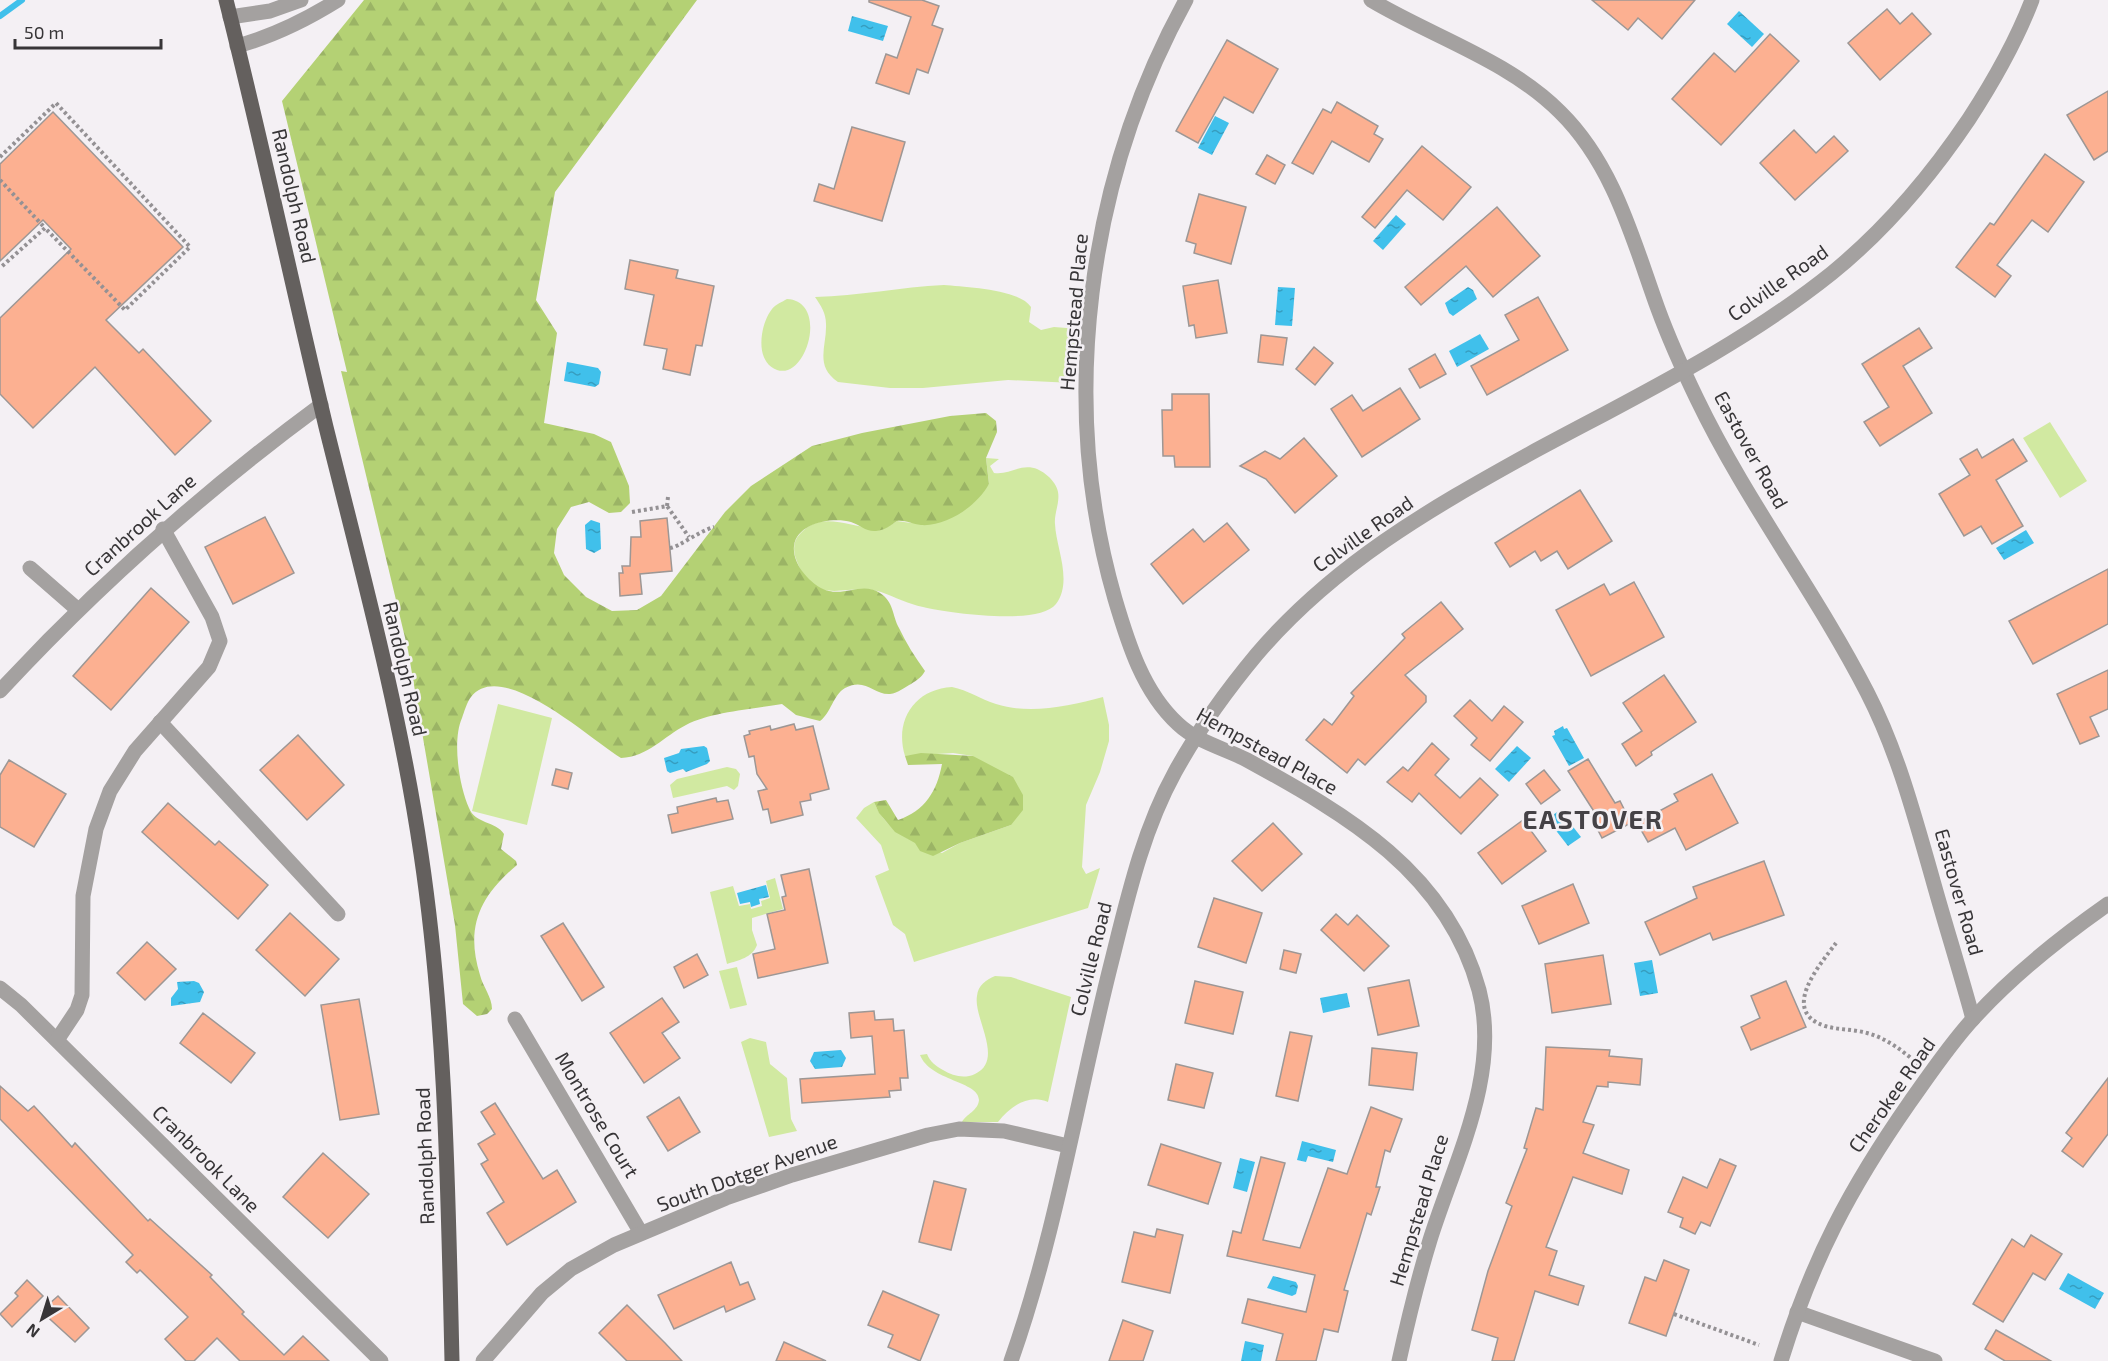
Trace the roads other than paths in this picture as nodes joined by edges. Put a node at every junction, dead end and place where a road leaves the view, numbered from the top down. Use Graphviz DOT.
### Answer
graph roads {
  1 [pos="226,0"];
  2 [pos="301,0"];
  3 [pos="338,0"];
  4 [pos="1186,0"];
  5 [pos="1371,0"];
  6 [pos="2032,0"];
  7 [pos="230,17"];
  8 [pos="237,46"];
  9 [pos="1684,370"];
  10 [pos="321,405"];
  11 [pos="163,529"];
  12 [pos="30,568"];
  13 [pos="77,609"];
  14 [pos="0,691"];
  15 [pos="160,722"];
  16 [pos="1197,738"];
  17 [pos="2108,903"];
  18 [pos="338,914"];
  19 [pos="0,988"];
  20 [pos="515,1019"];
  21 [pos="1973,1019"];
  22 [pos="57,1040"];
  23 [pos="1068,1146"];
  24 [pos="641,1233"];
  25 [pos="1797,1312"];
  26 [pos="381,1361"];
  27 [pos="452,1361"];
  28 [pos="483,1361"];
  29 [pos="1011,1361"];
  30 [pos="1399,1361"];
  31 [pos="1781,1361"];
  32 [pos="1935,1361"];
  1 -- 7 [label="main road, Randolph Road"];
  2 -- 7 [label="street"];
  3 -- 8 [label="street"];
  4 -- 16 [label="street, Hempstead Place"];
  5 -- 9 [label="street, Eastover Road"];
  6 -- 9 [label="street, Colville Road"];
  7 -- 8 [label="main road, Randolph Road"];
  8 -- 10 [label="main road, Randolph Road"];
  9 -- 16 [label="street, Colville Road"];
  9 -- 21 [label="street, Eastover Road"];
  10 -- 11 [label="street, Cranbrook Lane"];
  10 -- 27 [label="main road, Randolph Road"];
  11 -- 13 [label="street, Cranbrook Lane"];
  11 -- 15 [label="street"];
  12 -- 13 [label="street"];
  13 -- 14 [label="street, Cranbrook Lane"];
  15 -- 18 [label="street"];
  15 -- 22 [label="street"];
  16 -- 23 [label="street, Colville Road"];
  16 -- 30 [label="street, Hempstead Place"];
  17 -- 21 [label="street, Cherokee Road"];
  19 -- 22 [label="street, Cranbrook Lane"];
  20 -- 24 [label="street, Montrose Court"];
  21 -- 25 [label="street, Cherokee Road"];
  22 -- 26 [label="street, Cranbrook Lane"];
  23 -- 24 [label="street, South Dotger Avenue"];
  23 -- 29 [label="street, Colville Road"];
  24 -- 28 [label="street, South Dotger Avenue"];
  25 -- 31 [label="street, Cherokee Road"];
  25 -- 32 [label="street"];
}
